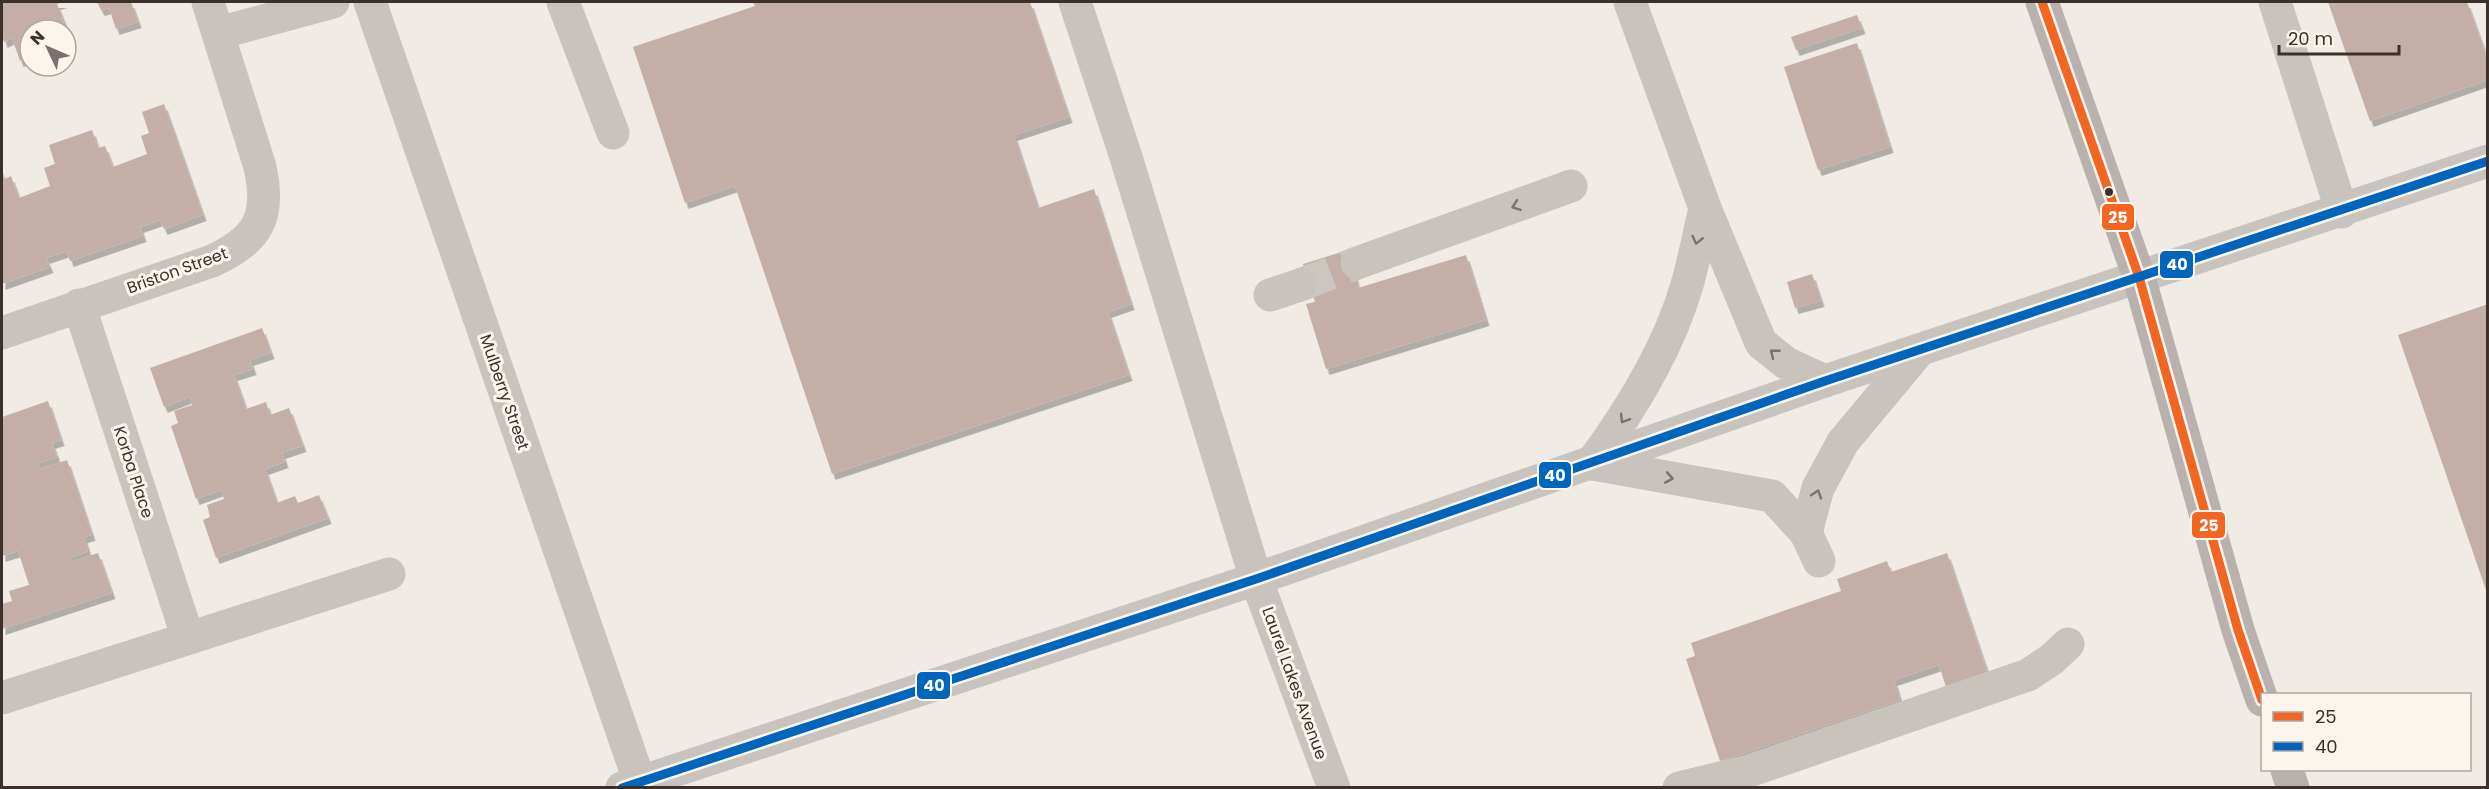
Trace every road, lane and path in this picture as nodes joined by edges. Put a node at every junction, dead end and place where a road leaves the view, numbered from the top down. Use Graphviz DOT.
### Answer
graph roads {
  1 [pos="208,2"];
  2 [pos="333,2"];
  3 [pos="370,2"];
  4 [pos="563,2"];
  5 [pos="1075,2"];
  6 [pos="1630,2"];
  7 [pos="2042,2"];
  8 [pos="2275,2"];
  9 [pos="219,33"];
  10 [pos="613,133"];
  11 [pos="2487,161"];
  12 [pos="1571,186"];
  13 [pos="1705,208"];
  14 [pos="2342,212"];
  15 [pos="1357,263"];
  16 [pos="2139,277"];
  17 [pos="79,305"];
  18 [pos="2,333"];
  19 [pos="1918,352"];
  20 [pos="1825,381"];
  21 [pos="1591,464"];
  22 [pos="389,574"];
  23 [pos="1256,579"];
  24 [pos="188,638"];
  25 [pos="2068,644"];
  26 [pos="2261,697"];
  27 [pos="2,698"];
  28 [pos="2287,771"];
  29 [pos="632,785"];
  30 [pos="1334,788"];
  31 [pos="1679,788"];
  32 [pos="2293,788"];
  1 -- 9 [label="street, Briston Street"];
  2 -- 9 [label="street"];
  3 -- 29 [label="street, Mulberry Street"];
  4 -- 10 [label="street"];
  5 -- 23 [label="street, Laurel Lakes Avenue"];
  6 -- 13 [label="street"];
  7 -- 16 [label="main road"];
  8 -- 14 [label="street"];
  9 -- 17 [label="street, Briston Street"];
  11 -- 14 [label="street"];
  12 -- 15 [label="street, one-way"];
  20 -- 13 [label="street, one-way"];
  13 -- 21 [label="street, one-way"];
  14 -- 16 [label="street"];
  16 -- 19 [label="street"];
  16 -- 26 [label="main road"];
  17 -- 18 [label="street, Briston Street"];
  17 -- 24 [label="street, Korba Place"];
  19 -- 20 [label="street"];
  21 -- 19 [label="street, one-way"];
  20 -- 21 [label="street"];
  21 -- 23 [label="street"];
  22 -- 24 [label="street"];
  23 -- 29 [label="street"];
  23 -- 30 [label="street, Laurel Lakes Avenue"];
  24 -- 27 [label="street"];
  25 -- 31 [label="street"];
  28 -- 32 [label="main road"];
}
